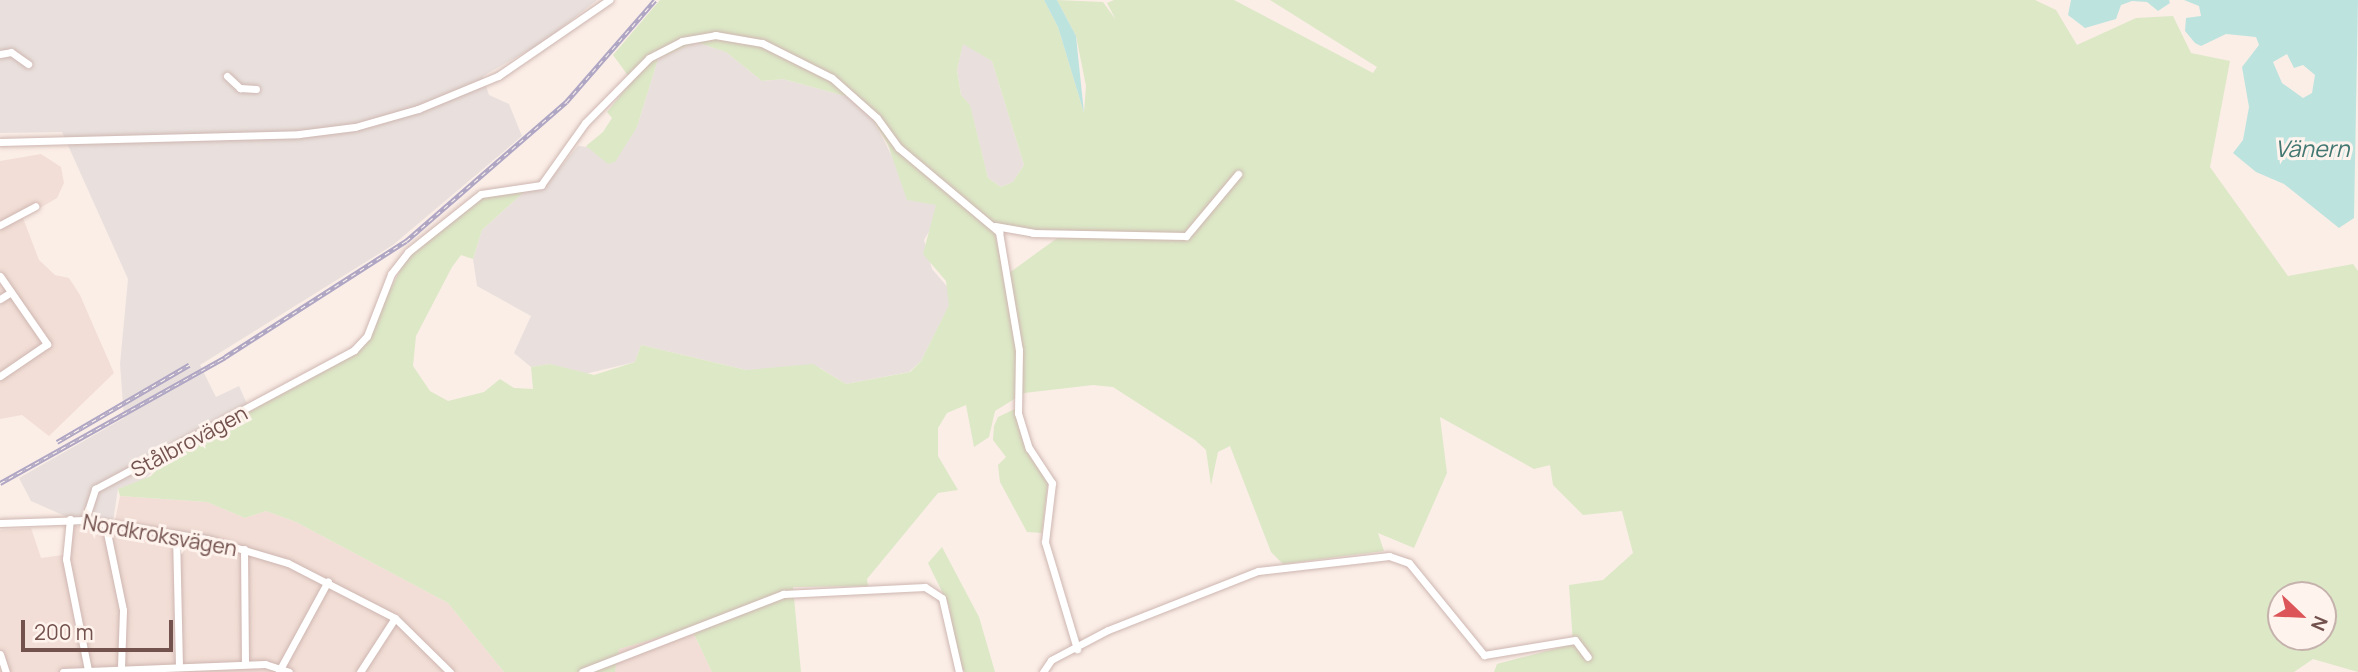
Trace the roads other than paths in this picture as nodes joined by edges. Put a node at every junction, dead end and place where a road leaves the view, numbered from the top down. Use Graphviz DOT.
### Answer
graph roads {
  1 [pos="609,0"];
  2 [pos="0,54"];
  3 [pos="29,64"];
  4 [pos="227,76"];
  5 [pos="256,89"];
  6 [pos="0,142"];
  7 [pos="1238,174"];
  8 [pos="35,206"];
  9 [pos="0,225"];
  10 [pos="995,226"];
  11 [pos="0,276"];
  12 [pos="11,292"];
  13 [pos="0,299"];
  14 [pos="0,376"];
  15 [pos="70,519"];
  16 [pos="85,520"];
  17 [pos="0,523"];
  18 [pos="105,523"];
  19 [pos="176,534"];
  20 [pos="244,549"];
  21 [pos="328,581"];
  22 [pos="395,618"];
  23 [pos="1077,649"];
  24 [pos="0,654"];
  25 [pos="1588,657"];
  26 [pos="245,664"];
  27 [pos="179,666"];
  28 [pos="125,669"];
  29 [pos="88,670"];
  30 [pos="279,670"];
  31 [pos="6,672"];
  32 [pos="63,672"];
  33 [pos="289,672"];
  34 [pos="360,672"];
  35 [pos="450,672"];
  36 [pos="582,672"];
  37 [pos="959,672"];
  38 [pos="1043,672"];
  1 -- 6 [label="street"];
  2 -- 3 [label="street"];
  4 -- 5 [label="street"];
  7 -- 10 [label="street"];
  8 -- 9 [label="street"];
  10 -- 16 [label="street, Stålbrovägen"];
  10 -- 23 [label="street"];
  11 -- 12 [label="street"];
  12 -- 13 [label="street"];
  12 -- 14 [label="street"];
  15 -- 16 [label="street, Nordkroksvägen"];
  15 -- 17 [label="street, Nordkroksvägen"];
  15 -- 29 [label="street"];
  16 -- 18 [label="street, Nordkroksvägen"];
  18 -- 19 [label="street, Nordkroksvägen"];
  18 -- 28 [label="street"];
  19 -- 20 [label="street, Nordkroksvägen"];
  19 -- 27 [label="street"];
  20 -- 21 [label="street, Nordkroksvägen"];
  20 -- 26 [label="street"];
  21 -- 22 [label="street, Nordkroksvägen"];
  21 -- 30 [label="street"];
  22 -- 34 [label="street"];
  22 -- 35 [label="street, Nordkroksvägen"];
  23 -- 25 [label="street"];
  23 -- 38 [label="street"];
  24 -- 31 [label="street"];
  26 -- 27 [label="street"];
  26 -- 30 [label="street"];
  27 -- 28 [label="street"];
  28 -- 29 [label="street"];
  29 -- 32 [label="street"];
  30 -- 33 [label="street"];
  36 -- 37 [label="street"];
}
